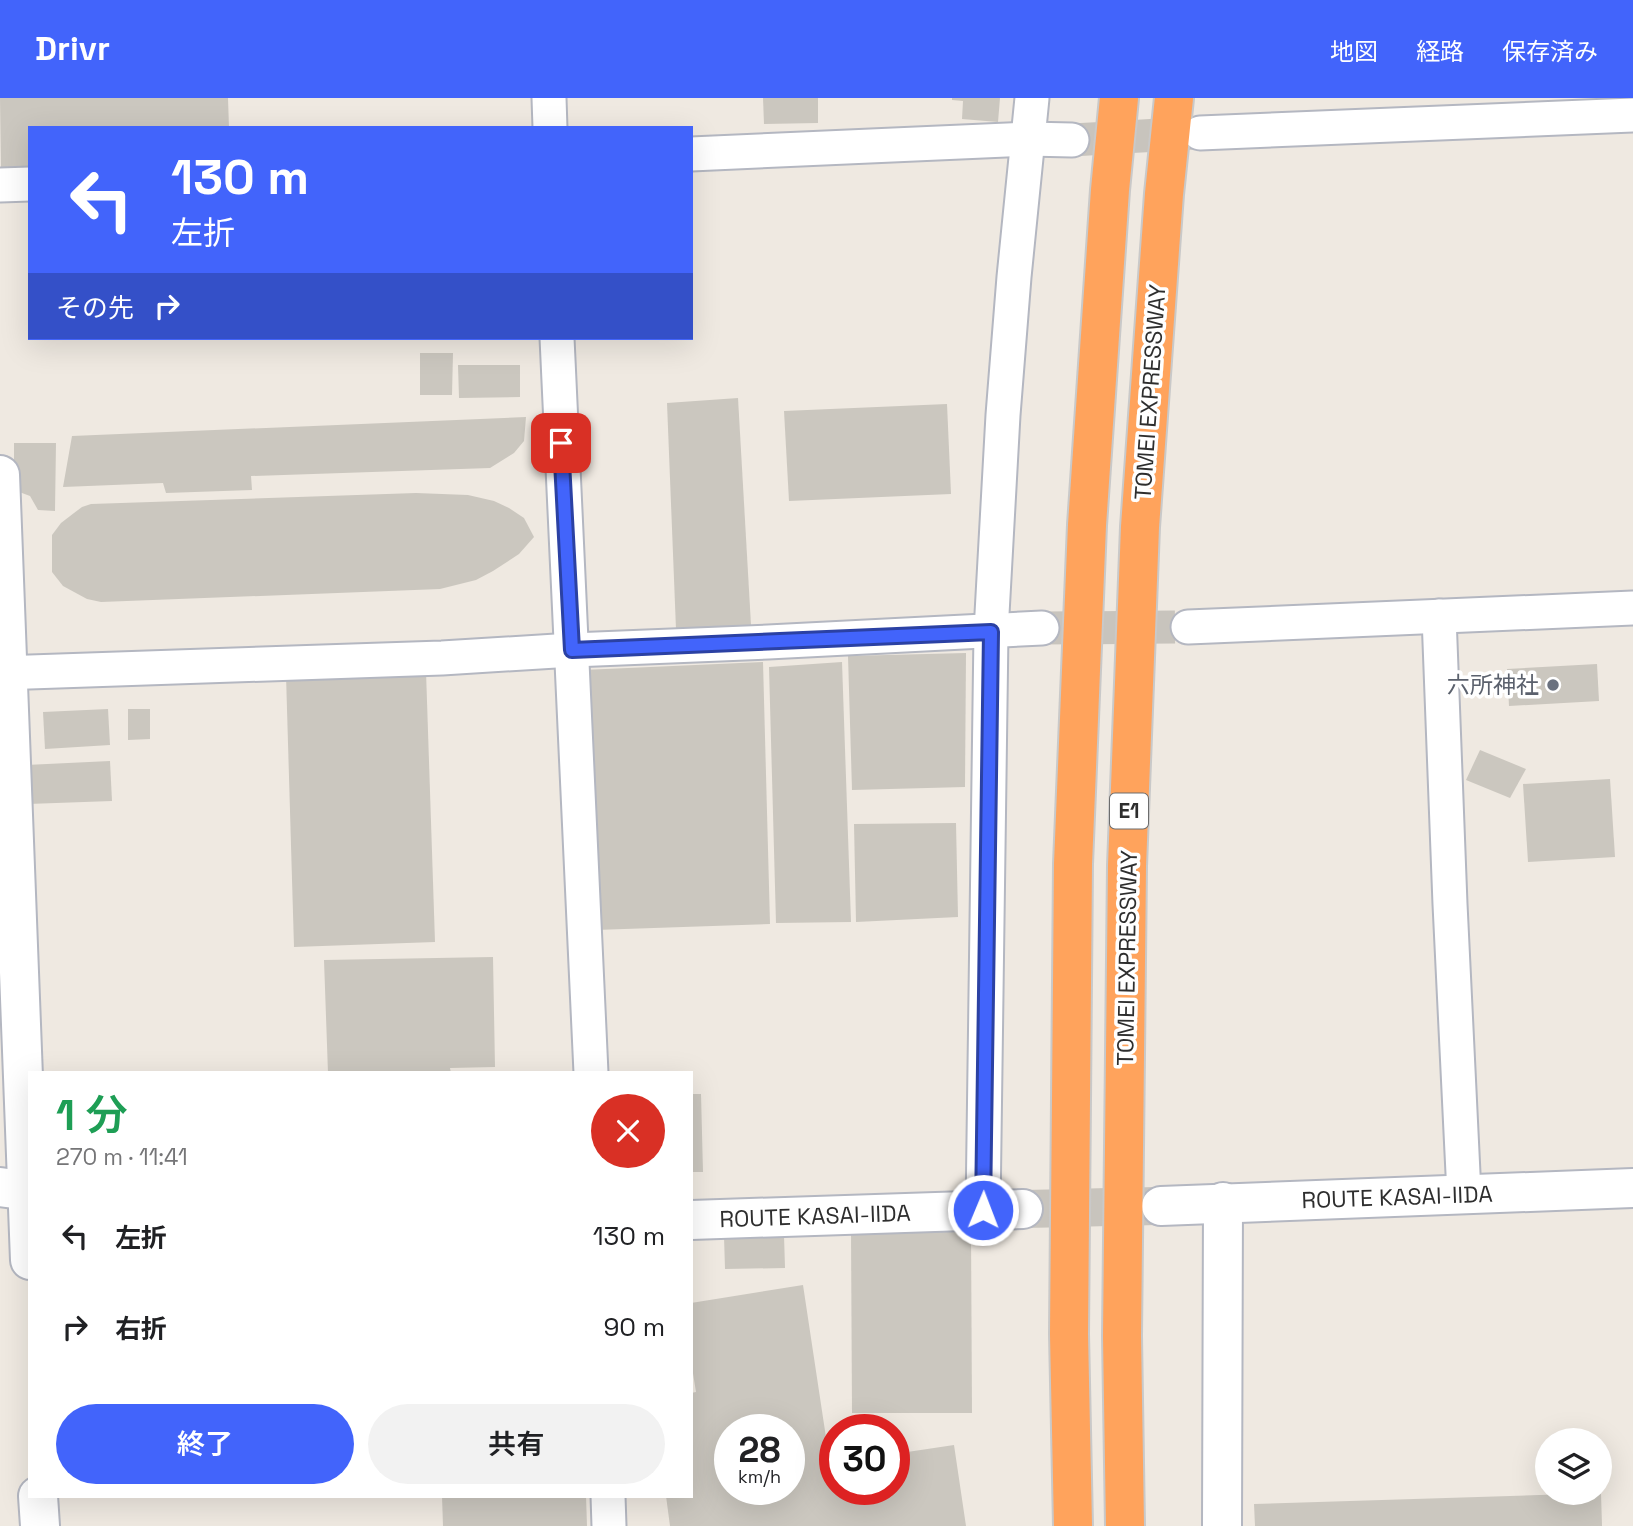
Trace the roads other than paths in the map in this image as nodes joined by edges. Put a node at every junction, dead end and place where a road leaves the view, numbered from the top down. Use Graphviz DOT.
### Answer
graph roads {
  1 [pos="549,98"];
  2 [pos="1032,98"];
  3 [pos="1119,98"];
  4 [pos="1174,98"];
  5 [pos="1632,98"];
  6 [pos="1633,115"];
  7 [pos="1633,125"];
  8 [pos="550,126"];
  9 [pos="1200,133"];
  10 [pos="1028,139"];
  11 [pos="1072,140"];
  12 [pos="693,154"];
  13 [pos="28,184"];
  14 [pos="0,185"];
  15 [pos="557,340"];
  16 [pos="0,475"];
  17 [pos="1633,608"];
  18 [pos="1439,616"];
  19 [pos="1188,627"];
  20 [pos="1042,628"];
  21 [pos="991,632"];
  22 [pos="572,650"];
  23 [pos="3,673"];
  24 [pos="591,1071"];
  25 [pos="1633,1188"];
  26 [pos="19,1189"];
  27 [pos="1464,1194"];
  28 [pos="1223,1202"];
  29 [pos="1161,1206"];
  30 [pos="1023,1209"];
  31 [pos="983,1210"];
  32 [pos="693,1220"];
  33 [pos="28,1247"];
  34 [pos="38,1498"];
  35 [pos="608,1498"];
  36 [pos="40,1526"];
  37 [pos="609,1526"];
  38 [pos="1073,1526"];
  39 [pos="1125,1526"];
  40 [pos="1222,1526"];
  1 -- 8 [label="street"];
  2 -- 10 [label="street"];
  3 -- 38 [label="highway, E1"];
  4 -- 39 [label="highway, TOMEI EXPRESSWAY / E1"];
  5 -- 6 [label="street"];
  6 -- 7 [label="street"];
  6 -- 9 [label="street"];
  10 -- 11 [label="street"];
  10 -- 12 [label="street"];
  10 -- 21 [label="street"];
  13 -- 14 [label="street"];
  15 -- 22 [label="street"];
  16 -- 23 [label="street"];
  17 -- 18 [label="street"];
  18 -- 19 [label="street"];
  18 -- 27 [label="street"];
  20 -- 21 [label="street"];
  21 -- 22 [label="street"];
  21 -- 31 [label="street"];
  22 -- 23 [label="street"];
  22 -- 24 [label="street"];
  23 -- 26 [label="street"];
  25 -- 27 [label="street, ROUTE KASAI-IIDA"];
  26 -- 33 [label="street"];
  27 -- 28 [label="street, ROUTE KASAI-IIDA"];
  28 -- 29 [label="street, ROUTE KASAI-IIDA"];
  28 -- 40 [label="street"];
  30 -- 31 [label="street, ROUTE KASAI-IIDA"];
  31 -- 32 [label="street, ROUTE KASAI-IIDA"];
  34 -- 36 [label="street"];
  35 -- 37 [label="street"];
}
